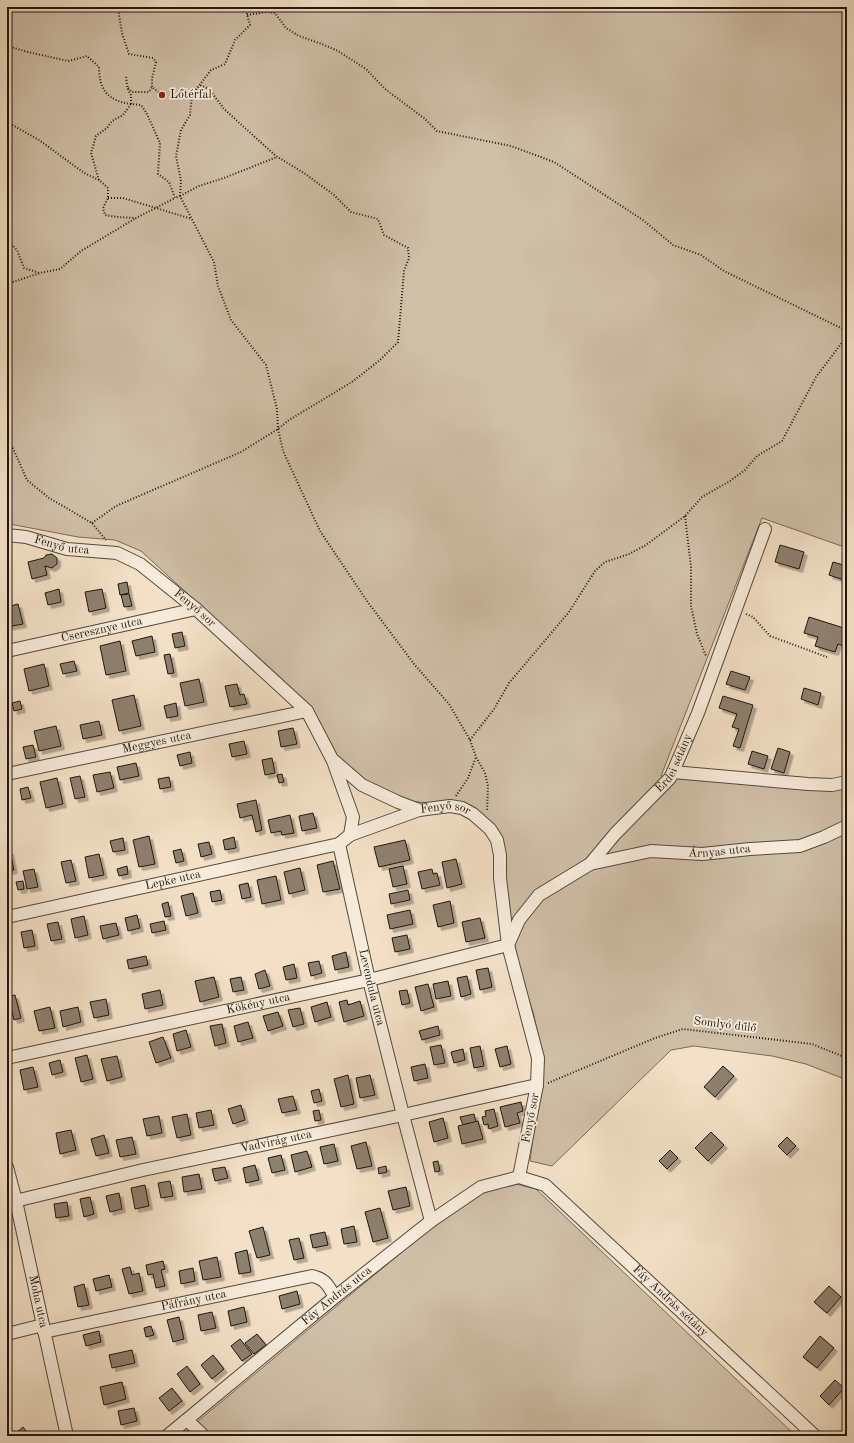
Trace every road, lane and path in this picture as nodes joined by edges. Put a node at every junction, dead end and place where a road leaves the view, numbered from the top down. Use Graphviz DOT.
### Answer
graph roads {
  1 [pos="119,7"];
  2 [pos="245,7"];
  3 [pos="247,15"];
  4 [pos="7,46"];
  5 [pos="126,77"];
  6 [pos="200,85"];
  7 [pos="127,87"];
  8 [pos="152,87"];
  9 [pos="162,95"];
  10 [pos="131,104"];
  11 [pos="7,122"];
  12 [pos="277,156"];
  13 [pos="99,180"];
  14 [pos="180,196"];
  15 [pos="108,198"];
  16 [pos="175,198"];
  17 [pos="155,209"];
  18 [pos="136,218"];
  19 [pos="192,219"];
  20 [pos="7,240"];
  21 [pos="40,273"];
  22 [pos="7,284"];
  23 [pos="847,331"];
  24 [pos="847,336"];
  25 [pos="278,429"];
  26 [pos="7,441"];
  27 [pos="685,516"];
  28 [pos="92,524"];
  29 [pos="765,529"];
  30 [pos="7,535"];
  31 [pos="117,553"];
  32 [pos="196,609"];
  33 [pos="736,610"];
  34 [pos="7,651"];
  35 [pos="827,657"];
  36 [pos="713,673"];
  37 [pos="307,710"];
  38 [pos="470,740"];
  39 [pos="476,757"];
  40 [pos="332,759"];
  41 [pos="673,772"];
  42 [pos="7,774"];
  43 [pos="847,782"];
  44 [pos="450,806"];
  45 [pos="419,810"];
  46 [pos="846,826"];
  47 [pos="490,829"];
  48 [pos="350,835"];
  49 [pos="339,844"];
  50 [pos="590,864"];
  51 [pos="7,917"];
  52 [pos="508,945"];
  53 [pos="369,980"];
  54 [pos="7,1058"];
  55 [pos="847,1058"];
  56 [pos="537,1085"];
  57 [pos="403,1115"];
  58 [pos="7,1167"];
  59 [pos="519,1177"];
  60 [pos="11,1202"];
  61 [pos="431,1221"];
  62 [pos="335,1297"];
  63 [pos="43,1329"];
  64 [pos="7,1334"];
  65 [pos="187,1420"];
  66 [pos="67,1436"];
  67 [pos="167,1436"];
  68 [pos="204,1436"];
  69 [pos="815,1436"];
  1 -- 8 [label="path"];
  2 -- 3 [label="path"];
  3 -- 6 [label="path"];
  3 -- 23 [label="path"];
  4 -- 10 [label="path"];
  5 -- 7 [label="path"];
  6 -- 12 [label="path"];
  6 -- 14 [label="path"];
  7 -- 8 [label="path"];
  7 -- 10 [label="path"];
  8 -- 9 [label="path"];
  10 -- 13 [label="path"];
  10 -- 16 [label="path"];
  11 -- 13 [label="path"];
  12 -- 14 [label="path"];
  12 -- 25 [label="path"];
  13 -- 15 [label="path"];
  14 -- 16 [label="path"];
  14 -- 19 [label="path"];
  15 -- 17 [label="path"];
  15 -- 18 [label="path"];
  16 -- 17 [label="path"];
  17 -- 18 [label="path"];
  17 -- 19 [label="path"];
  18 -- 21 [label="path"];
  19 -- 25 [label="path"];
  20 -- 21 [label="path"];
  21 -- 22 [label="path"];
  24 -- 27 [label="path"];
  25 -- 28 [label="path"];
  25 -- 38 [label="path"];
  26 -- 28 [label="path"];
  27 -- 36 [label="path"];
  27 -- 38 [label="path"];
  28 -- 31 [label="path"];
  29 -- 33 [label="street, Erdei sétány"];
  30 -- 31 [label="street, Fenyő utca"];
  31 -- 32 [label="street, Fenyő sor"];
  32 -- 34 [label="street, Cseresznye utca"];
  32 -- 37 [label="street, Fenyő sor"];
  33 -- 35 [label="path"];
  33 -- 36 [label="street, Erdei sétány"];
  36 -- 41 [label="street, Erdei sétány"];
  37 -- 40 [label="street, Fenyő sor"];
  37 -- 42 [label="street, Meggyes utca"];
  38 -- 39 [label="path"];
  39 -- 44 [label="path"];
  39 -- 47 [label="path"];
  40 -- 45 [label="street, Fenyő sor"];
  40 -- 48 [label="street"];
  41 -- 43 [label="street"];
  41 -- 50 [label="street, Erdei sétány"];
  44 -- 45 [label="street, Fenyő sor"];
  44 -- 47 [label="street, Fenyő sor"];
  45 -- 48 [label="street"];
  46 -- 50 [label="street, Árnyas utca"];
  47 -- 52 [label="street, Fenyő sor"];
  48 -- 49 [label="street"];
  49 -- 51 [label="street, Lepke utca"];
  49 -- 53 [label="street, Levendula utca"];
  50 -- 52 [label="street, Erdei sétány"];
  52 -- 53 [label="street, Kökény utca"];
  52 -- 56 [label="street, Fenyő sor"];
  53 -- 54 [label="street, Kökény utca"];
  53 -- 57 [label="street, Levendula utca"];
  55 -- 56 [label="path, Somlyó dűlő"];
  56 -- 57 [label="street, Vadvirág utca"];
  56 -- 59 [label="street, Fenyő sor"];
  57 -- 60 [label="street, Vadvirág utca"];
  57 -- 61 [label="street, Levendula utca"];
  58 -- 60 [label="street, Moha utca"];
  59 -- 61 [label="street, Fáy András utca"];
  59 -- 69 [label="street, Fáy András sétány"];
  60 -- 63 [label="street, Moha utca"];
  61 -- 62 [label="street, Fáy András utca"];
  62 -- 63 [label="street, Páfrány utca"];
  62 -- 65 [label="street, Fáy András utca"];
  63 -- 64 [label="street, Páfrány utca"];
  63 -- 66 [label="street, Moha utca"];
  65 -- 67 [label="street, Fáy András utca"];
  65 -- 68 [label="street"];
}
